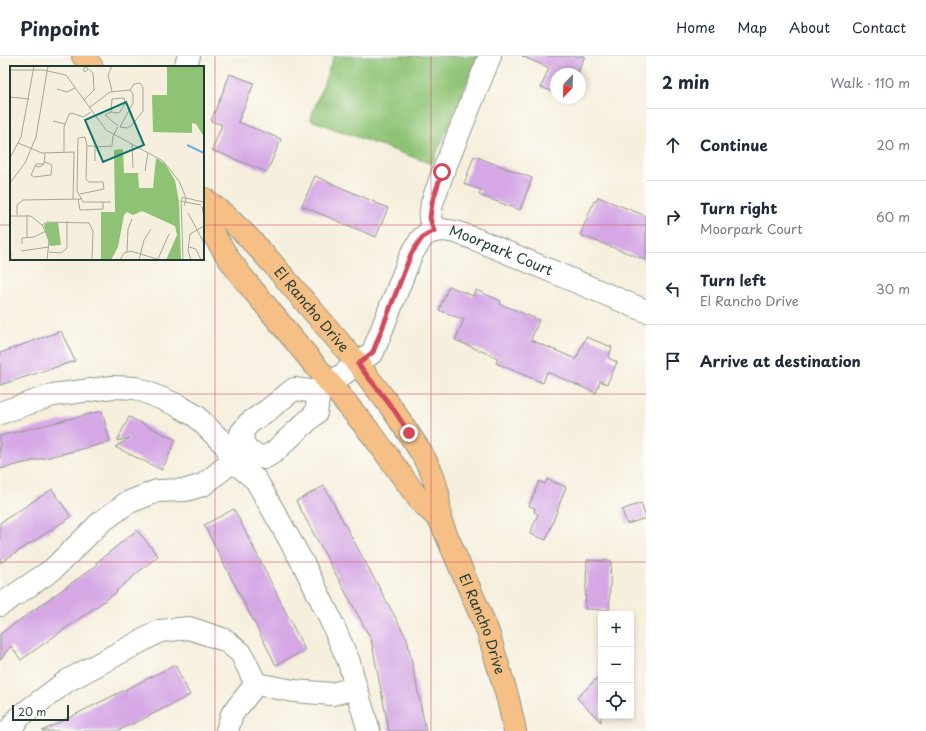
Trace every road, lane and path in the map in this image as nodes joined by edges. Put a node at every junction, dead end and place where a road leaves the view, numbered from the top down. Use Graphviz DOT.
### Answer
graph roads {
  1 [pos="83,56"];
  2 [pos="189,56"];
  3 [pos="490,56"];
  4 [pos="91,66"];
  5 [pos="185,66"];
  6 [pos="204,199"];
  7 [pos="204,220"];
  8 [pos="434,231"];
  9 [pos="646,311"];
  10 [pos="358,364"];
  11 [pos="325,388"];
  12 [pos="268,410"];
  13 [pos="0,413"];
  14 [pos="292,435"];
  15 [pos="240,456"];
  16 [pos="440,520"];
  17 [pos="0,605"];
  18 [pos="256,684"];
  19 [pos="356,688"];
  20 [pos="9,731"];
  21 [pos="227,731"];
  22 [pos="369,731"];
  23 [pos="515,731"];
  1 -- 4 [label="main road"];
  2 -- 5 [label="street"];
  3 -- 8 [label="street"];
  6 -- 10 [label="main road, El Rancho Drive"];
  7 -- 11 [label="main road, El Rancho Drive"];
  8 -- 9 [label="street, Moorpark Court"];
  8 -- 10 [label="street, Moorpark Court"];
  10 -- 11 [label="street, Moorpark Court"];
  10 -- 16 [label="main road, El Rancho Drive"];
  11 -- 12 [label="street"];
  11 -- 14 [label="street"];
  11 -- 16 [label="main road, El Rancho Drive"];
  12 -- 14 [label="street"];
  12 -- 15 [label="street"];
  13 -- 15 [label="street"];
  14 -- 15 [label="street"];
  15 -- 17 [label="street"];
  15 -- 19 [label="street"];
  16 -- 23 [label="main road, El Rancho Drive"];
  18 -- 19 [label="street"];
  18 -- 20 [label="street"];
  18 -- 21 [label="street"];
  19 -- 22 [label="street"];
}
